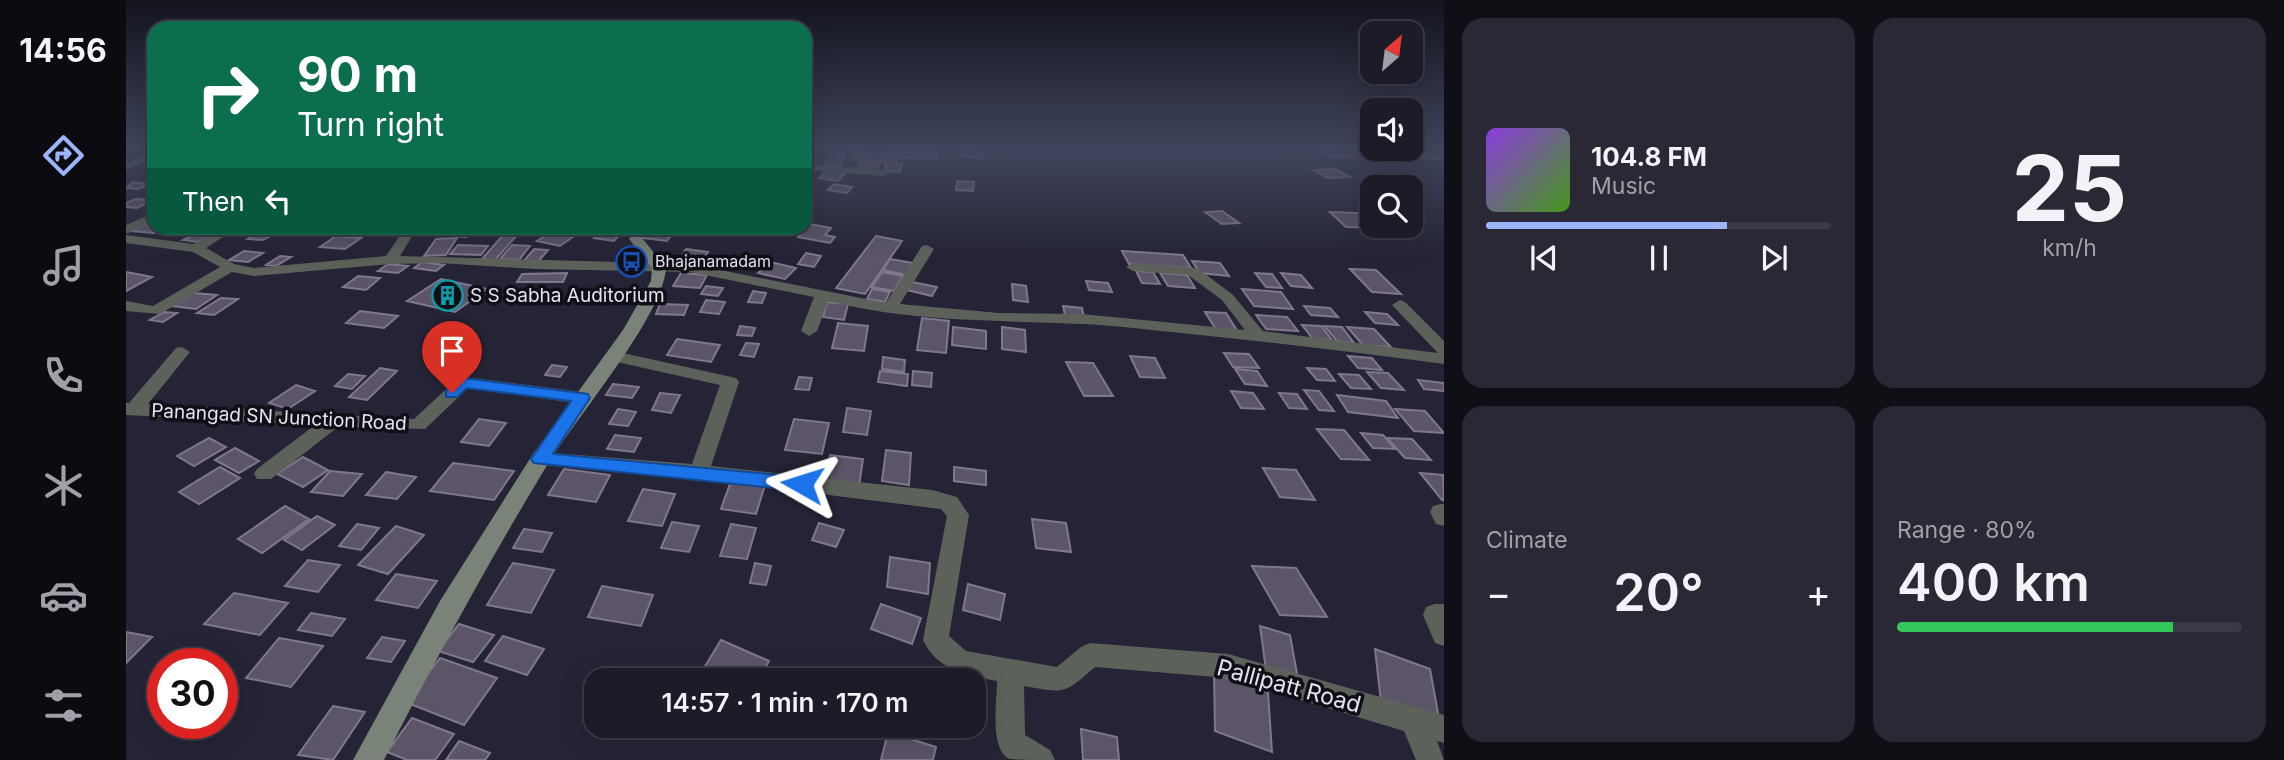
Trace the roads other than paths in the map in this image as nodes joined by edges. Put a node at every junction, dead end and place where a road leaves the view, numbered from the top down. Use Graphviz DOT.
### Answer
graph roads {
  1 [pos="147,220"];
  2 [pos="126,230"];
  3 [pos="219,235"];
  4 [pos="406,235"];
  5 [pos="639,235"];
  6 [pos="126,239"];
  7 [pos="195,248"];
  8 [pos="927,249"];
  9 [pos="390,260"];
  10 [pos="230,267"];
  11 [pos="1133,267"];
  12 [pos="659,268"];
  13 [pos="823,294"];
  14 [pos="1400,305"];
  15 [pos="126,306"];
  16 [pos="890,308"];
  17 [pos="809,331"];
  18 [pos="1258,336"];
  19 [pos="182,352"];
  20 [pos="614,356"];
  21 [pos="1443,357"];
  22 [pos="582,398"];
  23 [pos="130,409"];
  24 [pos="334,420"];
  25 [pos="540,459"];
  26 [pos="699,472"];
  27 [pos="264,474"];
  28 [pos="1444,512"];
  29 [pos="1444,518"];
  30 [pos="1444,615"];
  31 [pos="1444,635"];
  32 [pos="1010,671"];
  33 [pos="1413,719"];
  34 [pos="1444,729"];
  35 [pos="368,760"];
  36 [pos="1040,760"];
  37 [pos="1431,760"];
  1 -- 2 [label="street"];
  3 -- 7 [label="street"];
  4 -- 9 [label="street"];
  5 -- 12 [label="main road"];
  6 -- 7 [label="street"];
  7 -- 10 [label="street"];
  8 -- 16 [label="street"];
  9 -- 10 [label="street"];
  9 -- 12 [label="street"];
  10 -- 15 [label="street"];
  11 -- 18 [label="street"];
  12 -- 13 [label="street"];
  12 -- 20 [label="main road"];
  13 -- 16 [label="street"];
  13 -- 17 [label="street"];
  14 -- 21 [label="street"];
  16 -- 18 [label="street"];
  18 -- 21 [label="street"];
  19 -- 23 [label="street"];
  20 -- 22 [label="main road"];
  20 -- 26 [label="street"];
  22 -- 24 [label="street, Panangad SN Junction Road"];
  22 -- 25 [label="main road"];
  23 -- 24 [label="street, Panangad SN Junction Road"];
  24 -- 27 [label="street"];
  25 -- 26 [label="street, Pallipatt Road"];
  25 -- 35 [label="main road"];
  26 -- 32 [label="street, Pallipatt Road"];
  28 -- 29 [label="street"];
  30 -- 31 [label="street"];
  32 -- 33 [label="street, Pallipatt Road"];
  32 -- 36 [label="street"];
  33 -- 34 [label="street"];
  33 -- 37 [label="street"];
}
